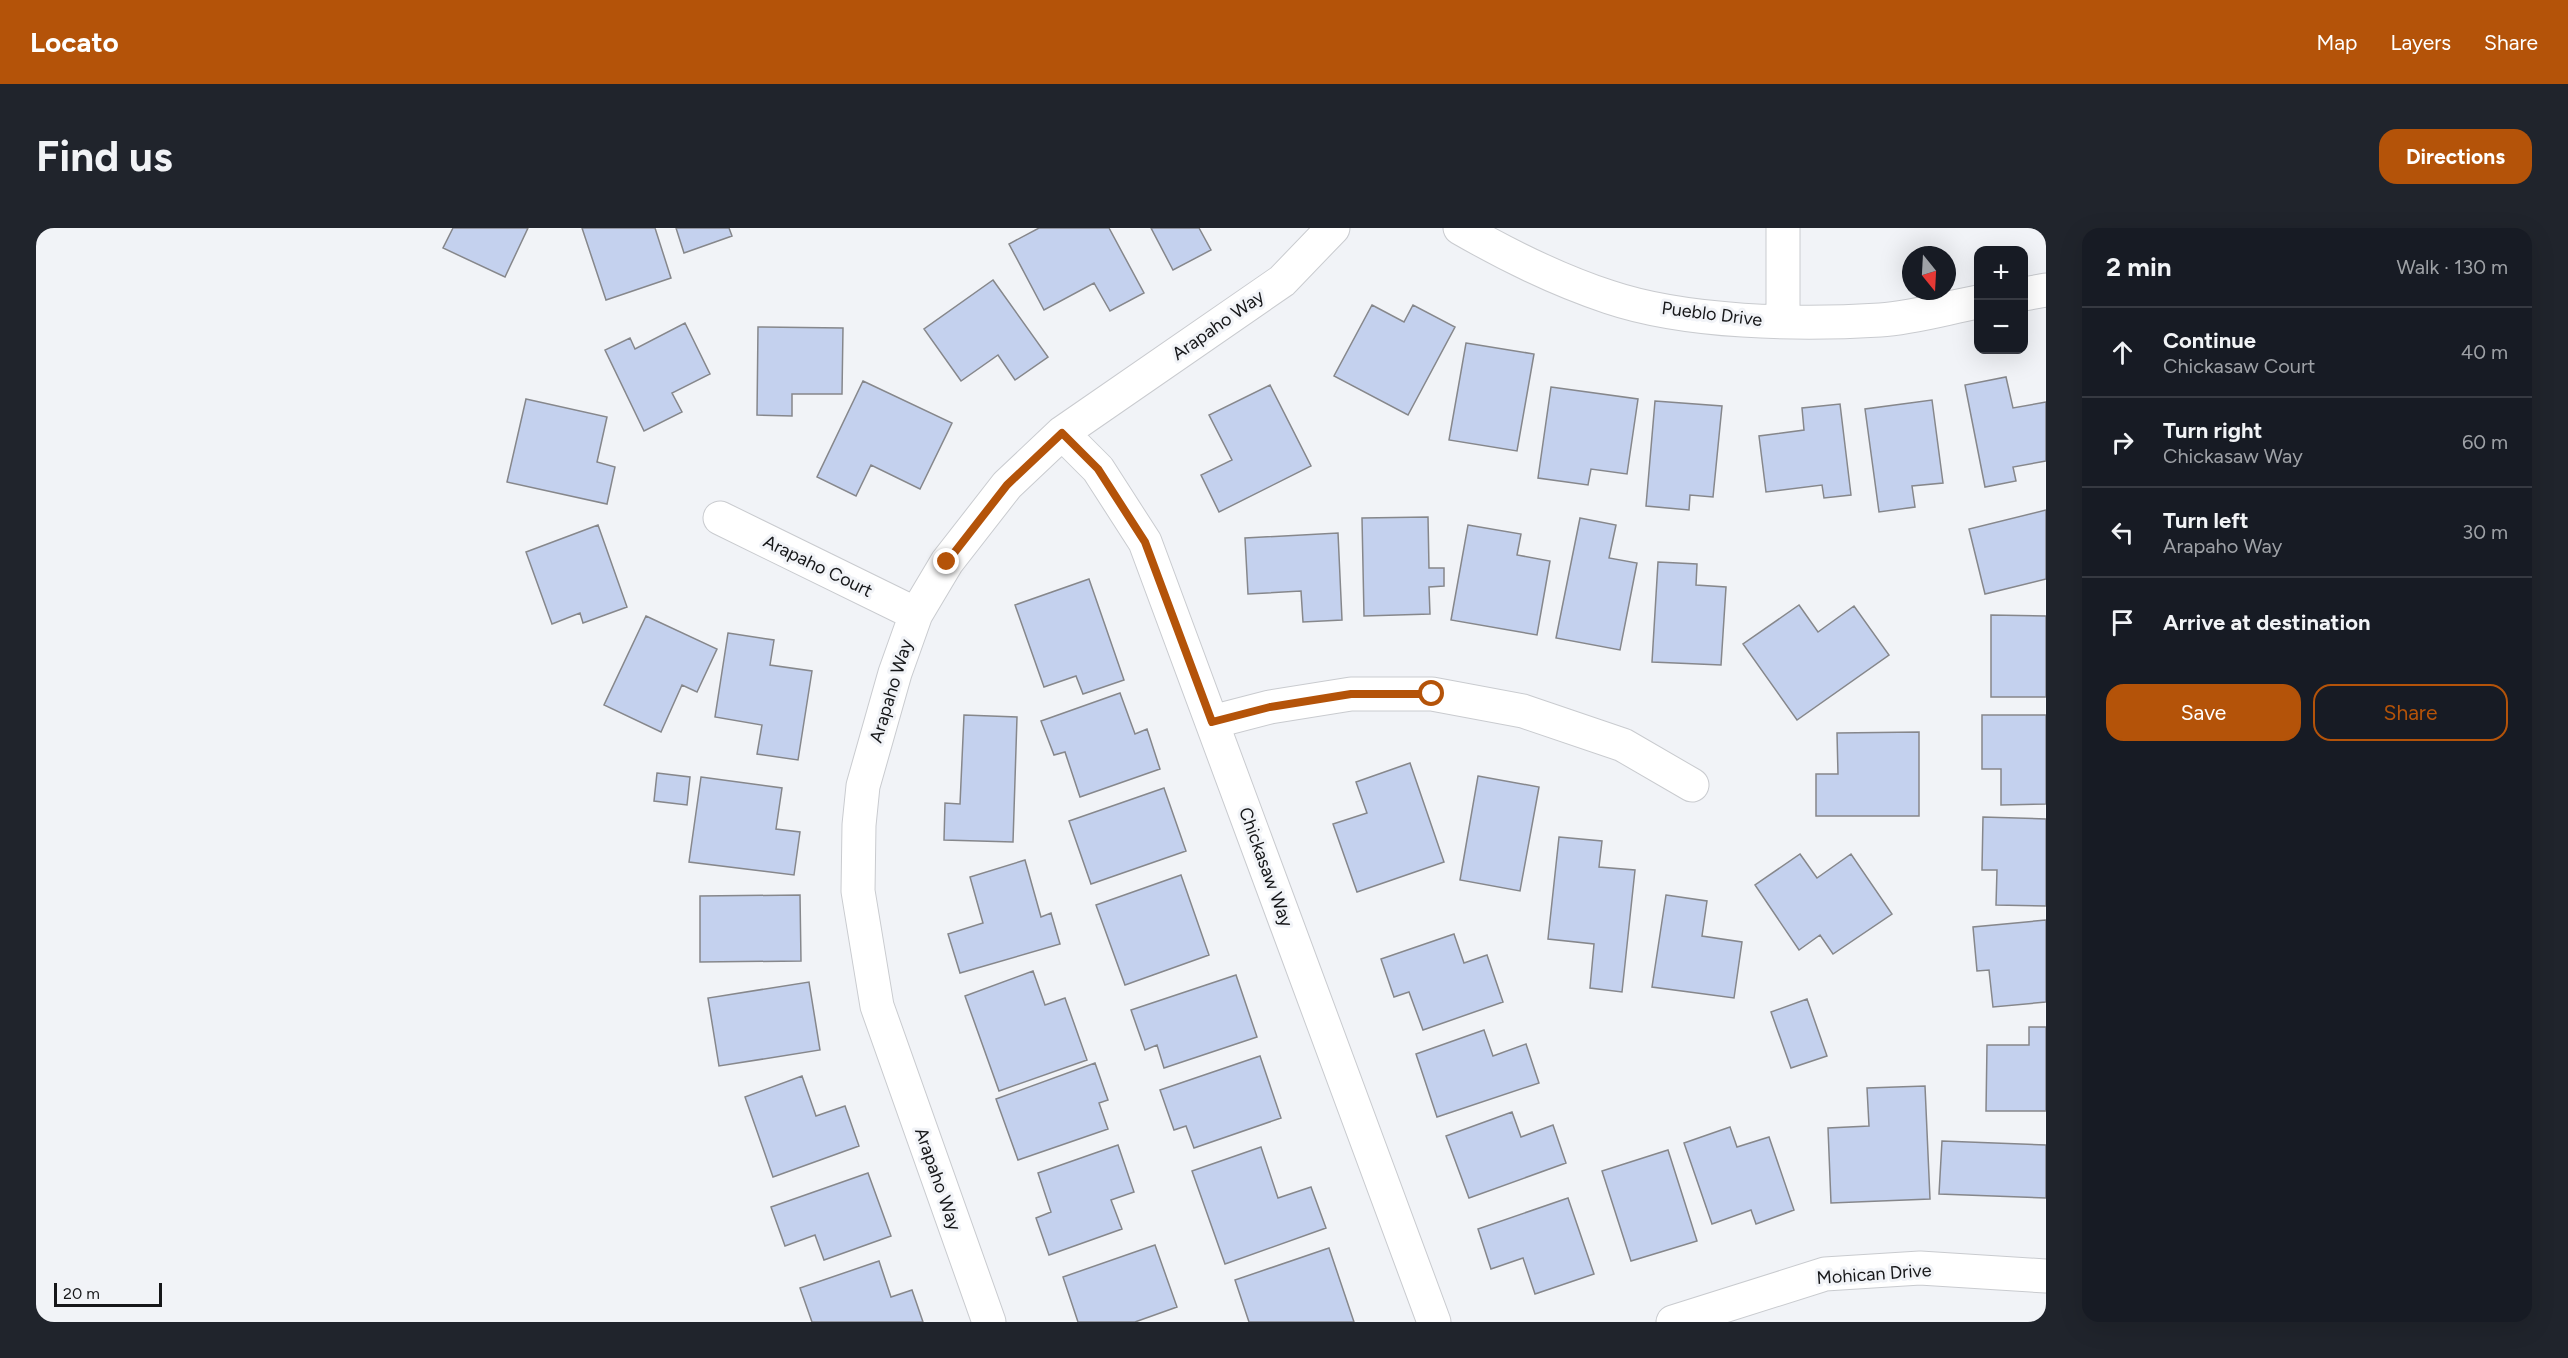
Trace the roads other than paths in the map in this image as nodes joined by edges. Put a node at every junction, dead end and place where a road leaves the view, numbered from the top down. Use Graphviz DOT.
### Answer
graph roads {
  1 [pos="1333,228"];
  2 [pos="1460,228"];
  3 [pos="1783,228"];
  4 [pos="2046,290"];
  5 [pos="2028,293"];
  6 [pos="1974,303"];
  7 [pos="1783,322"];
  8 [pos="1062,433"];
  9 [pos="720,518"];
  10 [pos="916,614"];
  11 [pos="1212,722"];
  12 [pos="1692,785"];
  13 [pos="2046,1276"];
  14 [pos="989,1322"];
  15 [pos="1434,1322"];
  16 [pos="1673,1322"];
  1 -- 8 [label="street, Arapaho Way"];
  2 -- 7 [label="street, Pueblo Drive"];
  3 -- 7 [label="street"];
  4 -- 5 [label="street"];
  6 -- 7 [label="street, Pueblo Drive"];
  8 -- 10 [label="street, Arapaho Way"];
  8 -- 11 [label="street, Chickasaw Way"];
  9 -- 10 [label="street, Arapaho Court"];
  10 -- 14 [label="street, Arapaho Way"];
  11 -- 12 [label="street"];
  11 -- 15 [label="street, Chickasaw Way"];
  13 -- 16 [label="street, Mohican Drive"];
}
